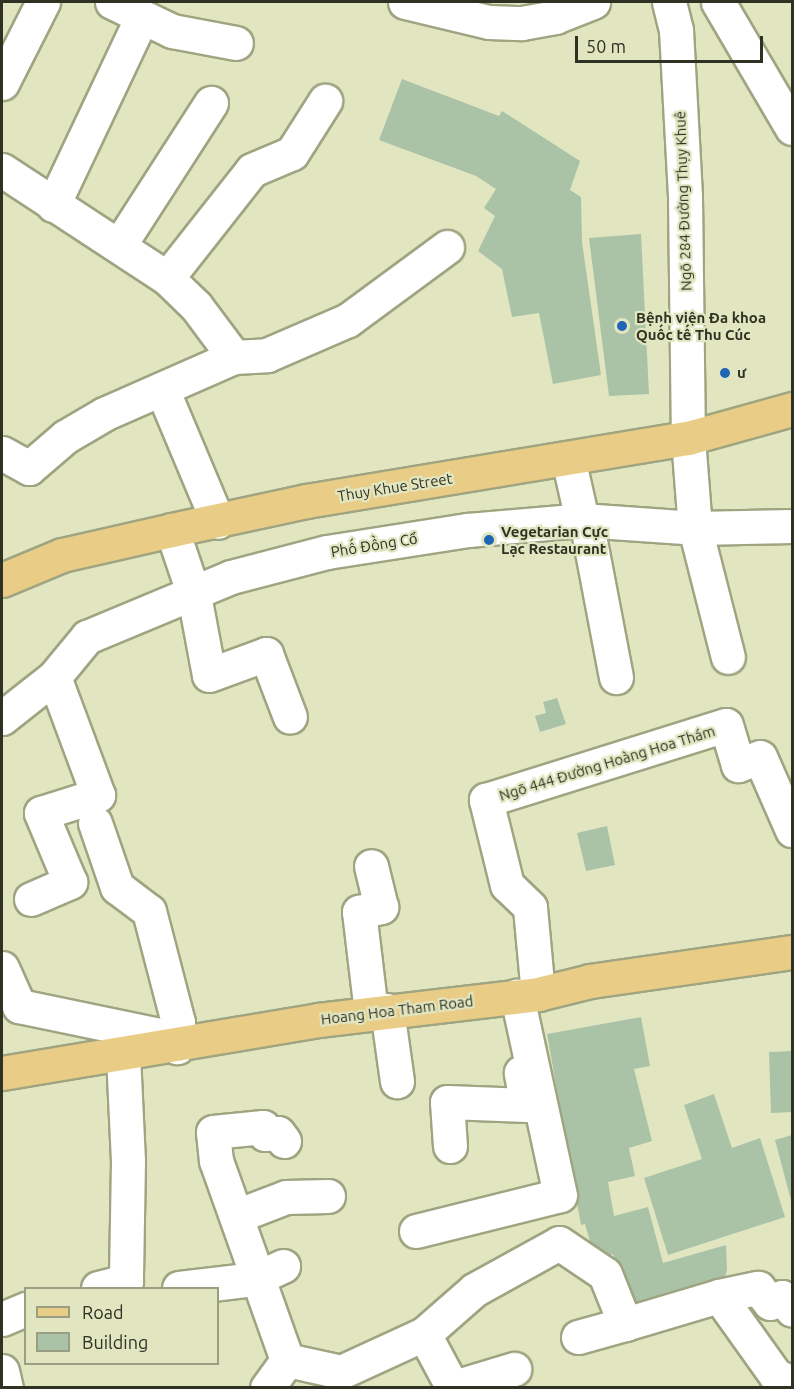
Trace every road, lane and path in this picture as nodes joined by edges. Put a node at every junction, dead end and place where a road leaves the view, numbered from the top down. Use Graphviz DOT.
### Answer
graph roads {
  1 [pos="43,2"];
  2 [pos="112,2"];
  3 [pos="405,2"];
  4 [pos="593,2"];
  5 [pos="669,2"];
  6 [pos="718,2"];
  7 [pos="142,17"];
  8 [pos="236,43"];
  9 [pos="2,83"];
  10 [pos="325,101"];
  11 [pos="211,103"];
  12 [pos="792,128"];
  13 [pos="2,170"];
  14 [pos="53,205"];
  15 [pos="120,244"];
  16 [pos="447,247"];
  17 [pos="167,278"];
  18 [pos="234,357"];
  19 [pos="162,389"];
  20 [pos="792,409"];
  21 [pos="688,438"];
  22 [pos="2,453"];
  23 [pos="568,458"];
  24 [pos="584,520"];
  25 [pos="218,522"];
  26 [pos="792,526"];
  27 [pos="695,528"];
  28 [pos="172,530"];
  29 [pos="2,580"];
  30 [pos="194,595"];
  31 [pos="728,657"];
  32 [pos="54,677"];
  33 [pos="616,677"];
  34 [pos="290,717"];
  35 [pos="2,718"];
  36 [pos="95,823"];
  37 [pos="792,830"];
  38 [pos="371,866"];
  39 [pos="31,899"];
  40 [pos="792,952"];
  41 [pos="2,968"];
  42 [pos="520,996"];
  43 [pos="379,1011"];
  44 [pos="177,1047"];
  45 [pos="123,1054"];
  46 [pos="2,1073"];
  47 [pos="397,1082"];
  48 [pos="285,1142"];
  49 [pos="450,1146"];
  50 [pos="328,1196"];
  51 [pos="239,1215"];
  52 [pos="416,1231"];
  53 [pos="269,1272"];
  54 [pos="125,1286"];
  55 [pos="185,1287"];
  56 [pos="719,1296"];
  57 [pos="786,1298"];
  58 [pos="626,1324"];
  59 [pos="424,1334"];
  60 [pos="578,1337"];
  61 [pos="287,1360"];
  62 [pos="514,1369"];
  63 [pos="2,1371"];
  64 [pos="776,1382"];
  65 [pos="453,1387"];
  66 [pos="6,1388"];
  67 [pos="267,1388"];
  1 -- 9 [label="street"];
  2 -- 7 [label="street"];
  3 -- 4 [label="street"];
  5 -- 21 [label="street, Ngõ 284 Đường Thụy Khuê"];
  6 -- 12 [label="street"];
  7 -- 8 [label="street"];
  7 -- 14 [label="street"];
  10 -- 17 [label="street"];
  11 -- 15 [label="street"];
  13 -- 14 [label="street"];
  14 -- 15 [label="street"];
  15 -- 17 [label="street"];
  16 -- 18 [label="street"];
  17 -- 18 [label="street"];
  18 -- 19 [label="street"];
  19 -- 22 [label="street"];
  19 -- 25 [label="street"];
  20 -- 21 [label="main road, Thuy Khue Street"];
  21 -- 23 [label="main road, Thuy Khue Street"];
  21 -- 27 [label="street, Ngõ 284 Đường Thụy Khuê"];
  23 -- 24 [label="street"];
  23 -- 25 [label="main road, Thuy Khue Street"];
  24 -- 27 [label="street, Phố Đồng Cổ"];
  24 -- 30 [label="street, Phố Đồng Cổ"];
  24 -- 33 [label="street"];
  25 -- 28 [label="main road, Thuy Khue Street"];
  26 -- 27 [label="street, Phố Đồng Cổ"];
  27 -- 31 [label="street, Ngõ 284 Đường Thụy Khuê"];
  28 -- 29 [label="main road, Thuy Khue Street"];
  28 -- 30 [label="street"];
  30 -- 32 [label="street, Phố Đồng Cổ"];
  30 -- 34 [label="street"];
  32 -- 35 [label="street, Phố Đồng Cổ"];
  32 -- 39 [label="street"];
  36 -- 44 [label="street"];
  37 -- 42 [label="street, Ngõ 444 Đường Hoàng Hoa Thám"];
  38 -- 43 [label="street"];
  40 -- 42 [label="main road, Hoang Hoa Tham Road"];
  41 -- 44 [label="street"];
  42 -- 43 [label="main road, Hoang Hoa Tham Road"];
  42 -- 49 [label="street"];
  42 -- 52 [label="street"];
  43 -- 44 [label="main road, Hoang Hoa Tham Road"];
  43 -- 47 [label="street"];
  44 -- 45 [label="main road, Hoang Hoa Tham Road"];
  45 -- 46 [label="main road, Hoang Hoa Tham Road"];
  45 -- 54 [label="street"];
  48 -- 51 [label="street"];
  50 -- 51 [label="street"];
  51 -- 53 [label="street"];
  53 -- 55 [label="street"];
  53 -- 61 [label="street"];
  56 -- 57 [label="street"];
  56 -- 58 [label="street"];
  56 -- 64 [label="street"];
  58 -- 59 [label="street"];
  58 -- 60 [label="street"];
  59 -- 61 [label="street"];
  59 -- 65 [label="street"];
  61 -- 67 [label="street"];
  62 -- 65 [label="street"];
  63 -- 66 [label="street"];
}
